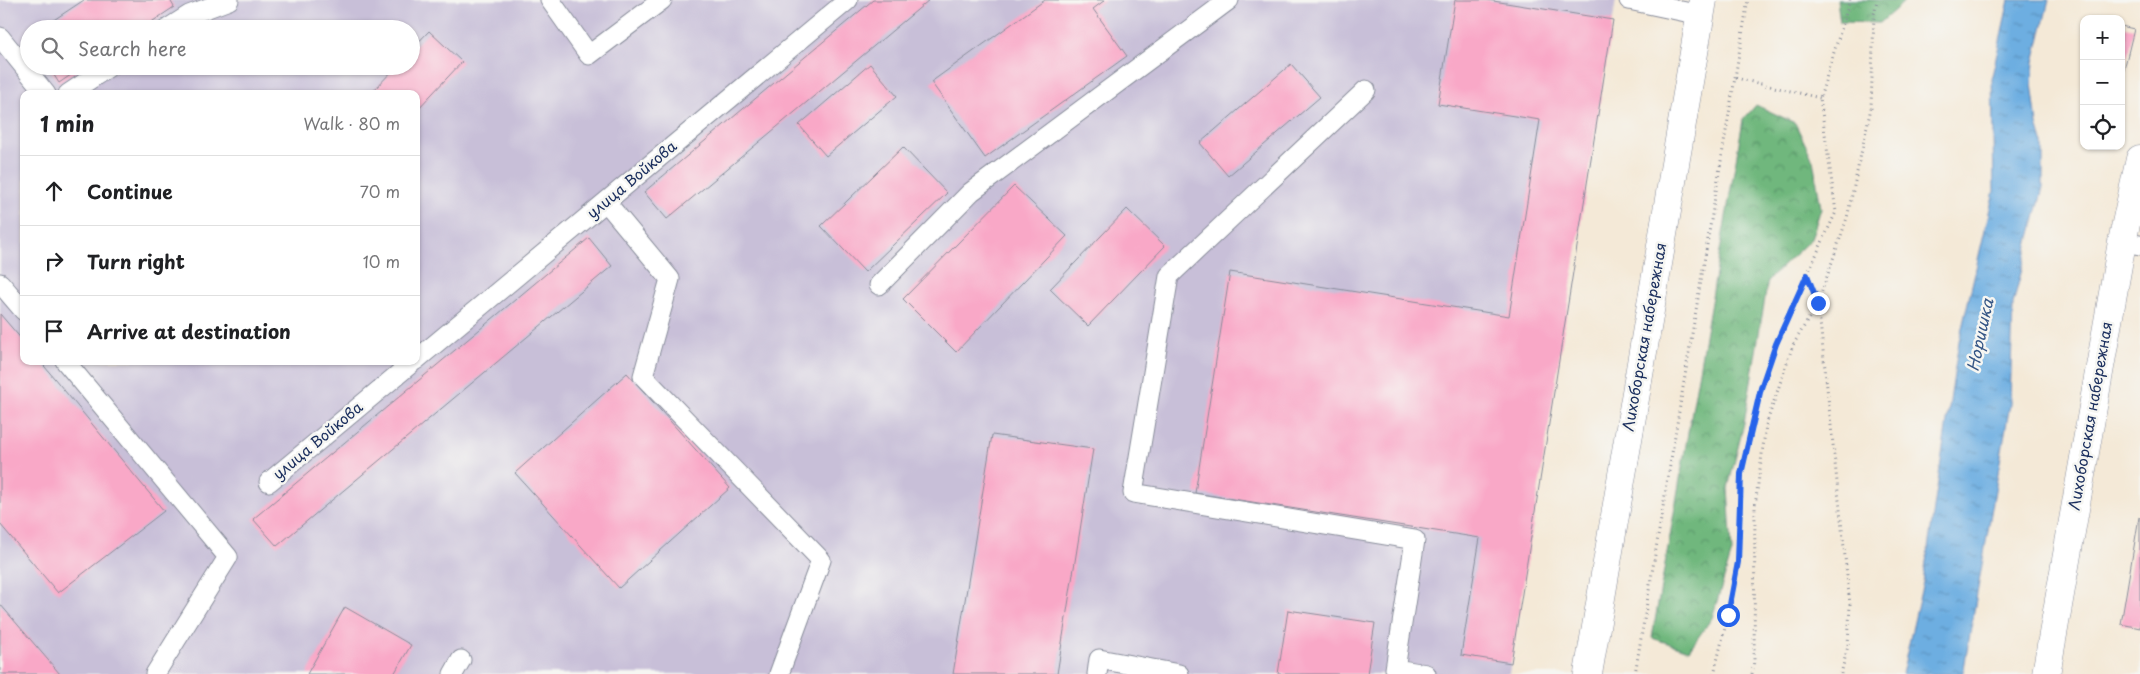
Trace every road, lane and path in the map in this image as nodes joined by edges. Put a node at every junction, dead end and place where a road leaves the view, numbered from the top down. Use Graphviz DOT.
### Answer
graph roads {
  1 [pos="229,0"];
  2 [pos="550,0"];
  3 [pos="662,0"];
  4 [pos="848,0"];
  5 [pos="1229,0"];
  6 [pos="1629,0"];
  7 [pos="1748,0"];
  8 [pos="1850,0"];
  9 [pos="1877,0"];
  10 [pos="1701,8"];
  11 [pos="182,20"];
  12 [pos="0,37"];
  13 [pos="20,62"];
  14 [pos="31,75"];
  15 [pos="96,75"];
  16 [pos="1736,78"];
  17 [pos="43,90"];
  18 [pos="74,90"];
  19 [pos="1366,90"];
  20 [pos="1820,98"];
  21 [pos="2140,159"];
  22 [pos="606,202"];
  23 [pos="2131,243"];
  24 [pos="1807,275"];
  25 [pos="0,282"];
  26 [pos="879,285"];
  27 [pos="1818,303"];
  28 [pos="20,306"];
  29 [pos="420,356"];
  30 [pos="68,365"];
  31 [pos="409,365"];
  32 [pos="269,482"];
  33 [pos="1394,672"];
  34 [pos="155,674"];
  35 [pos="779,674"];
  36 [pos="1097,674"];
  37 [pos="1179,674"];
  38 [pos="1426,674"];
  39 [pos="1588,674"];
  40 [pos="1635,674"];
  41 [pos="1714,674"];
  42 [pos="1752,674"];
  43 [pos="1841,674"];
  44 [pos="2046,674"];
  1 -- 11 [label="lane"];
  2 -- 3 [label="lane"];
  4 -- 22 [label="lane, улица Войкова"];
  5 -- 26 [label="lane"];
  6 -- 10 [label="lane"];
  7 -- 16 [label="path"];
  8 -- 20 [label="path"];
  9 -- 27 [label="path"];
  10 -- 39 [label="street, Лихоборская набережная"];
  12 -- 13 [label="lane"];
  14 -- 17 [label="lane"];
  15 -- 18 [label="lane"];
  16 -- 20 [label="path"];
  16 -- 40 [label="path"];
  19 -- 33 [label="lane"];
  20 -- 24 [label="path"];
  21 -- 23 [label="street, Лихоборская набережная"];
  22 -- 29 [label="lane, улица Войкова"];
  22 -- 35 [label="lane"];
  23 -- 44 [label="street, Лихоборская набережная"];
  24 -- 27 [label="path"];
  24 -- 41 [label="path"];
  25 -- 28 [label="lane"];
  27 -- 42 [label="path"];
  27 -- 43 [label="path"];
  30 -- 34 [label="lane"];
  31 -- 32 [label="lane, улица Войкова"];
  33 -- 38 [label="lane"];
  36 -- 37 [label="lane"];
}
